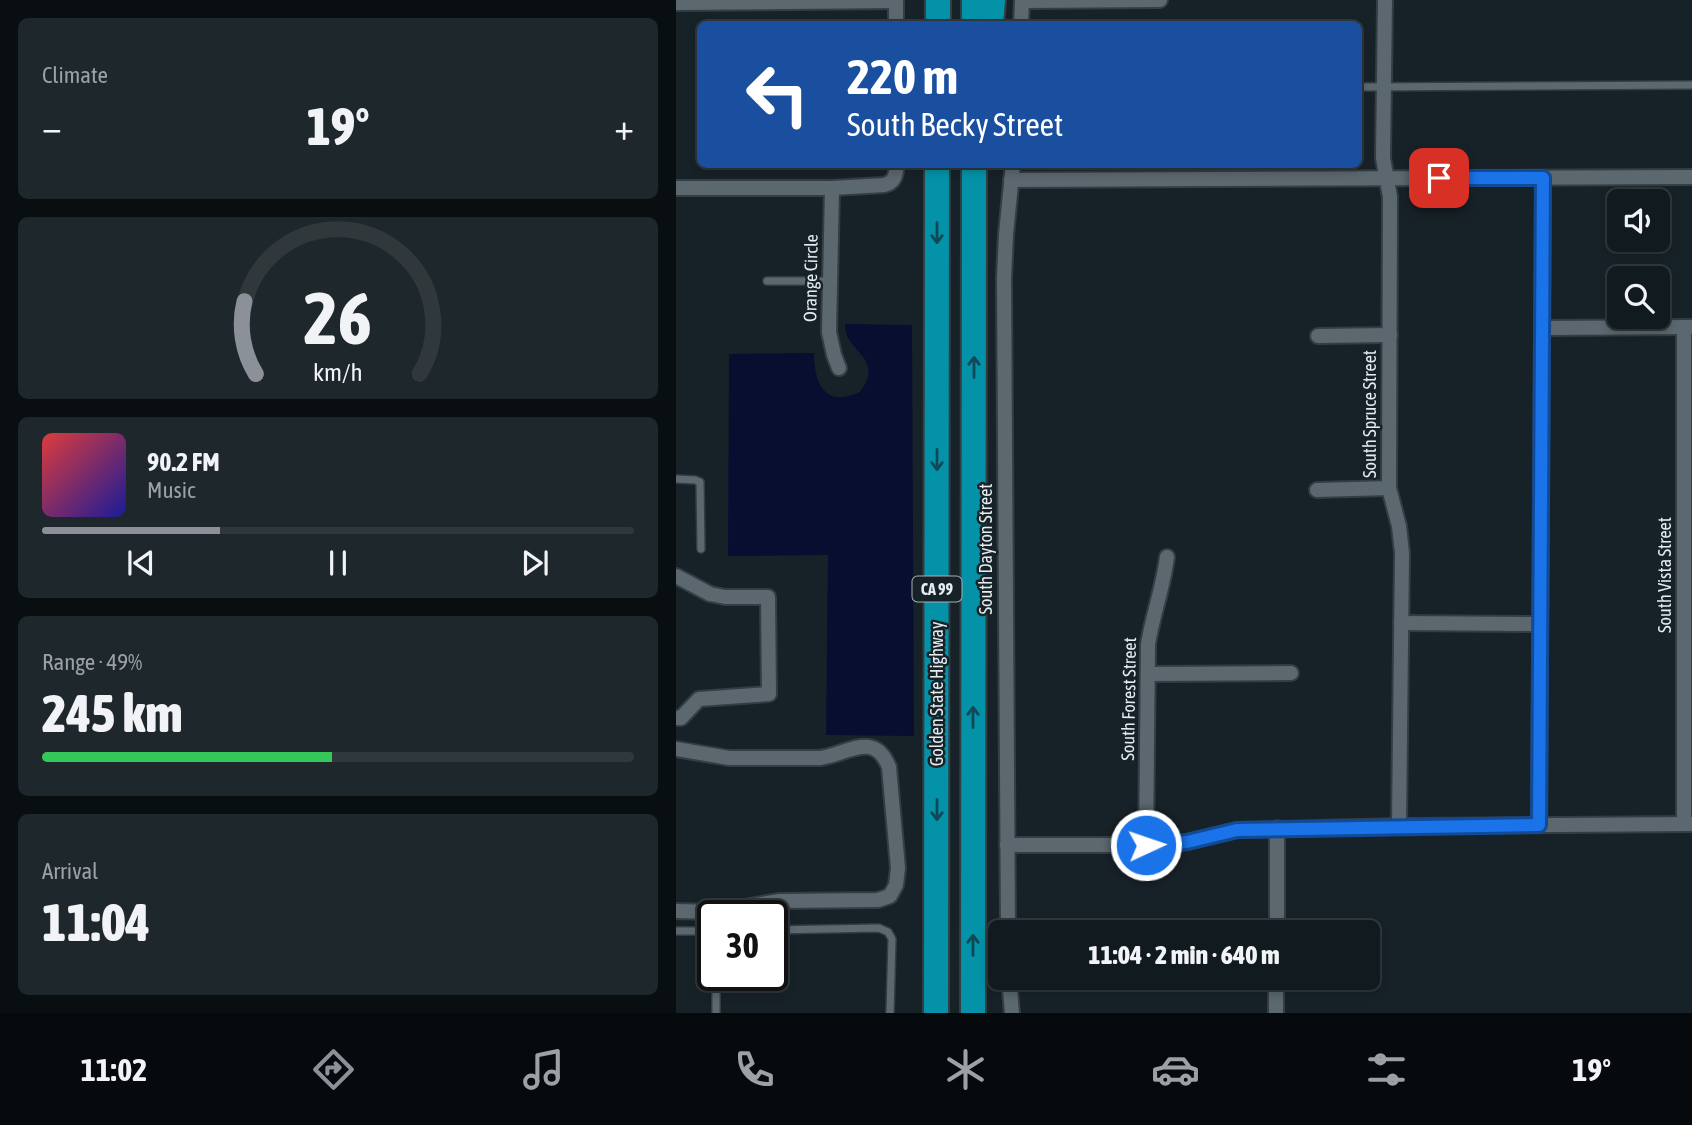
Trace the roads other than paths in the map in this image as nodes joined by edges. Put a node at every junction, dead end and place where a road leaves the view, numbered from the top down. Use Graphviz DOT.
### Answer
graph roads {
  1 [pos="938,0"];
  2 [pos="974,0"];
  3 [pos="993,0"];
  4 [pos="1160,0"];
  5 [pos="1385,0"];
  6 [pos="896,1"];
  7 [pos="1022,1"];
  8 [pos="676,3"];
  9 [pos="896,21"];
  10 [pos="938,21"];
  11 [pos="974,21"];
  12 [pos="991,21"];
  13 [pos="1021,21"];
  14 [pos="1693,85"];
  15 [pos="1362,87"];
  16 [pos="1384,87"];
  17 [pos="896,168"];
  18 [pos="937,168"];
  19 [pos="974,168"];
  20 [pos="1012,168"];
  21 [pos="1693,177"];
  22 [pos="1387,178"];
  23 [pos="1543,178"];
  24 [pos="1011,180"];
  25 [pos="676,188"];
  26 [pos="832,188"];
  27 [pos="767,281"];
  28 [pos="831,281"];
  29 [pos="1688,327"];
  30 [pos="1543,328"];
  31 [pos="1389,335"];
  32 [pos="1318,336"];
  33 [pos="839,368"];
  34 [pos="676,479"];
  35 [pos="1389,488"];
  36 [pos="1317,490"];
  37 [pos="701,549"];
  38 [pos="1167,557"];
  39 [pos="676,576"];
  40 [pos="1401,623"];
  41 [pos="1539,624"];
  42 [pos="1291,673"];
  43 [pos="1147,674"];
  44 [pos="676,719"];
  45 [pos="676,749"];
  46 [pos="1688,824"];
  47 [pos="1539,825"];
  48 [pos="1399,826"];
  49 [pos="1277,828"];
  50 [pos="1007,845"];
  51 [pos="1146,845"];
  52 [pos="676,911"];
  53 [pos="1008,920"];
  54 [pos="1277,920"];
  55 [pos="788,930"];
  56 [pos="676,931"];
  57 [pos="697,931"];
  58 [pos="1010,990"];
  59 [pos="1276,990"];
  60 [pos="716,991"];
  61 [pos="716,1013"];
  62 [pos="890,1013"];
  63 [pos="936,1013"];
  64 [pos="973,1013"];
  65 [pos="1012,1013"];
  66 [pos="1276,1013"];
  1 -- 10 [label="highway"];
  2 -- 11 [label="highway"];
  3 -- 12 [label="highway"];
  4 -- 7 [label="street"];
  5 -- 16 [label="street, South Spruce Street"];
  6 -- 8 [label="street"];
  6 -- 9 [label="street"];
  7 -- 13 [label="street"];
  14 -- 16 [label="lane"];
  15 -- 16 [label="lane"];
  16 -- 22 [label="street, South Spruce Street"];
  17 -- 26 [label="street"];
  18 -- 63 [label="highway, Golden State Highway / CA 99, one-way"];
  64 -- 19 [label="highway, Golden State Highway / CA 99, one-way"];
  20 -- 24 [label="street, South Dayton Street"];
  21 -- 23 [label="street"];
  22 -- 23 [label="street"];
  22 -- 24 [label="street"];
  22 -- 31 [label="street, South Spruce Street"];
  23 -- 30 [label="street"];
  24 -- 50 [label="street, South Dayton Street"];
  25 -- 26 [label="street"];
  26 -- 28 [label="street, Orange Circle"];
  27 -- 28 [label="lane"];
  28 -- 33 [label="street, Orange Circle"];
  29 -- 30 [label="street"];
  29 -- 46 [label="street, South Vista Street"];
  30 -- 41 [label="street"];
  31 -- 32 [label="street"];
  31 -- 35 [label="street, South Spruce Street"];
  34 -- 37 [label="lane"];
  35 -- 36 [label="street"];
  35 -- 40 [label="street, South Spruce Street"];
  38 -- 43 [label="street, South Forest Street"];
  39 -- 44 [label="street"];
  40 -- 41 [label="street"];
  40 -- 48 [label="street, South Spruce Street"];
  41 -- 47 [label="street"];
  42 -- 43 [label="street"];
  43 -- 51 [label="street, South Forest Street"];
  45 -- 52 [label="street"];
  46 -- 47 [label="street"];
  47 -- 48 [label="street"];
  48 -- 49 [label="street"];
  49 -- 51 [label="street"];
  49 -- 54 [label="street"];
  50 -- 51 [label="street"];
  50 -- 53 [label="street, South Dayton Street"];
  55 -- 62 [label="lane"];
  56 -- 57 [label="lane"];
  58 -- 65 [label="street"];
  59 -- 66 [label="street"];
  60 -- 61 [label="lane"];
}
